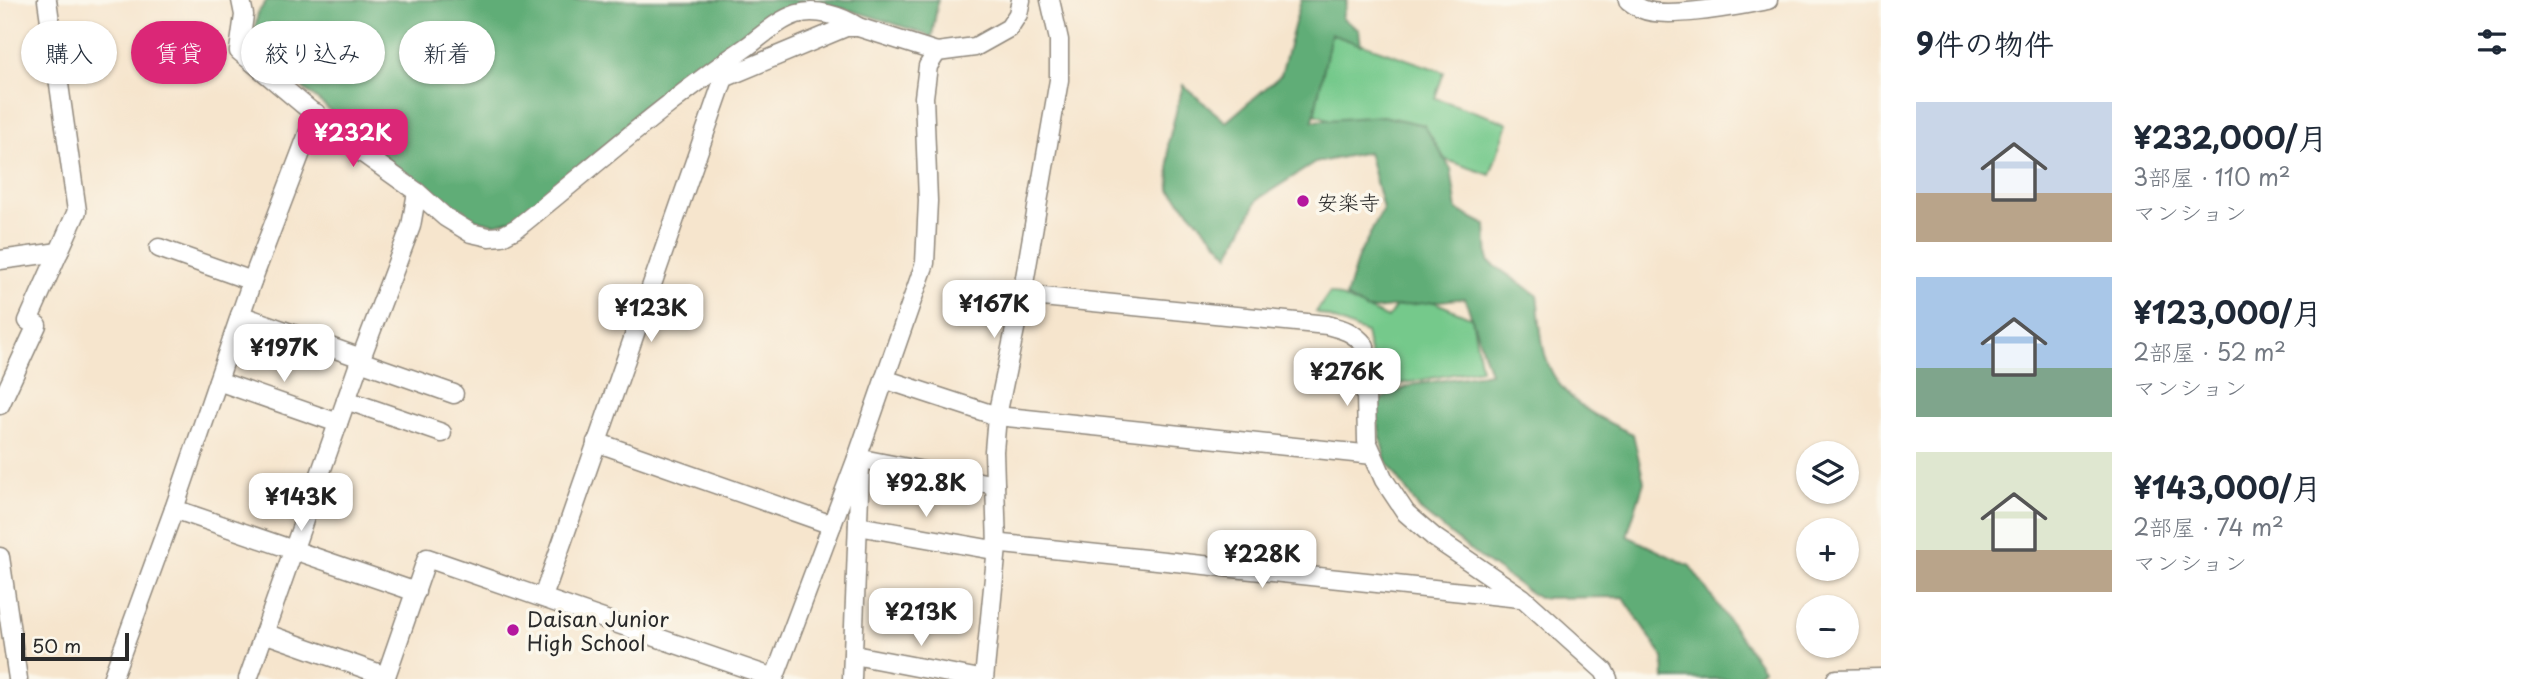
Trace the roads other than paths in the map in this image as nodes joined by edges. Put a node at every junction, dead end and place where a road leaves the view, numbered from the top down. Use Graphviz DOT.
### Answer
graph roads {
  1 [pos="47,0"];
  2 [pos="241,0"];
  3 [pos="1021,0"];
  4 [pos="1050,0"];
  5 [pos="1628,0"];
  6 [pos="1768,0"];
  7 [pos="858,27"];
  8 [pos="937,52"];
  9 [pos="316,113"];
  10 [pos="417,192"];
  11 [pos="159,248"];
  12 [pos="59,253"];
  13 [pos="0,260"];
  14 [pos="252,281"];
  15 [pos="1022,295"];
  16 [pos="240,315"];
  17 [pos="360,360"];
  18 [pos="884,379"];
  19 [pos="218,382"];
  20 [pos="454,394"];
  21 [pos="346,400"];
  22 [pos="0,405"];
  23 [pos="997,416"];
  24 [pos="338,423"];
  25 [pos="442,433"];
  26 [pos="596,442"];
  27 [pos="1373,455"];
  28 [pos="857,458"];
  29 [pos="995,485"];
  30 [pos="174,509"];
  31 [pos="832,525"];
  32 [pos="858,526"];
  33 [pos="997,547"];
  34 [pos="293,550"];
  35 [pos="0,557"];
  36 [pos="416,592"];
  37 [pos="543,597"];
  38 [pos="1523,598"];
  39 [pos="264,633"];
  40 [pos="854,655"];
  41 [pos="386,677"];
  42 [pos="1836,678"];
  43 [pos="1881,678"];
  44 [pos="18,679"];
  45 [pos="112,679"];
  46 [pos="248,679"];
  47 [pos="774,679"];
  48 [pos="852,679"];
  49 [pos="982,679"];
  50 [pos="1608,679"];
  1 -- 12 [label="street"];
  2 -- 9 [label="street"];
  3 -- 8 [label="street"];
  4 -- 15 [label="street"];
  5 -- 6 [label="street"];
  7 -- 8 [label="street"];
  7 -- 10 [label="street"];
  7 -- 26 [label="street"];
  8 -- 18 [label="street"];
  9 -- 10 [label="street"];
  9 -- 14 [label="street"];
  10 -- 17 [label="street"];
  11 -- 14 [label="street"];
  12 -- 13 [label="street"];
  12 -- 22 [label="street"];
  14 -- 16 [label="street"];
  15 -- 23 [label="street"];
  15 -- 27 [label="street"];
  16 -- 17 [label="street"];
  16 -- 19 [label="street"];
  17 -- 20 [label="street"];
  17 -- 21 [label="street"];
  18 -- 23 [label="street"];
  18 -- 28 [label="street"];
  19 -- 24 [label="street"];
  19 -- 30 [label="street"];
  21 -- 24 [label="street"];
  21 -- 25 [label="street"];
  23 -- 27 [label="street"];
  23 -- 29 [label="street"];
  24 -- 34 [label="street"];
  26 -- 31 [label="street"];
  26 -- 37 [label="street"];
  27 -- 38 [label="street"];
  28 -- 29 [label="street"];
  28 -- 31 [label="street"];
  28 -- 32 [label="street"];
  29 -- 33 [label="street"];
  30 -- 34 [label="street"];
  30 -- 45 [label="street"];
  31 -- 47 [label="street"];
  32 -- 33 [label="street"];
  32 -- 40 [label="street"];
  33 -- 38 [label="street"];
  33 -- 49 [label="street"];
  34 -- 36 [label="street"];
  34 -- 39 [label="street"];
  35 -- 44 [label="street"];
  36 -- 37 [label="street"];
  36 -- 41 [label="street"];
  37 -- 47 [label="street"];
  38 -- 50 [label="street"];
  39 -- 41 [label="street"];
  39 -- 46 [label="street"];
  40 -- 48 [label="street"];
  40 -- 49 [label="street"];
  42 -- 43 [label="street"];
}
